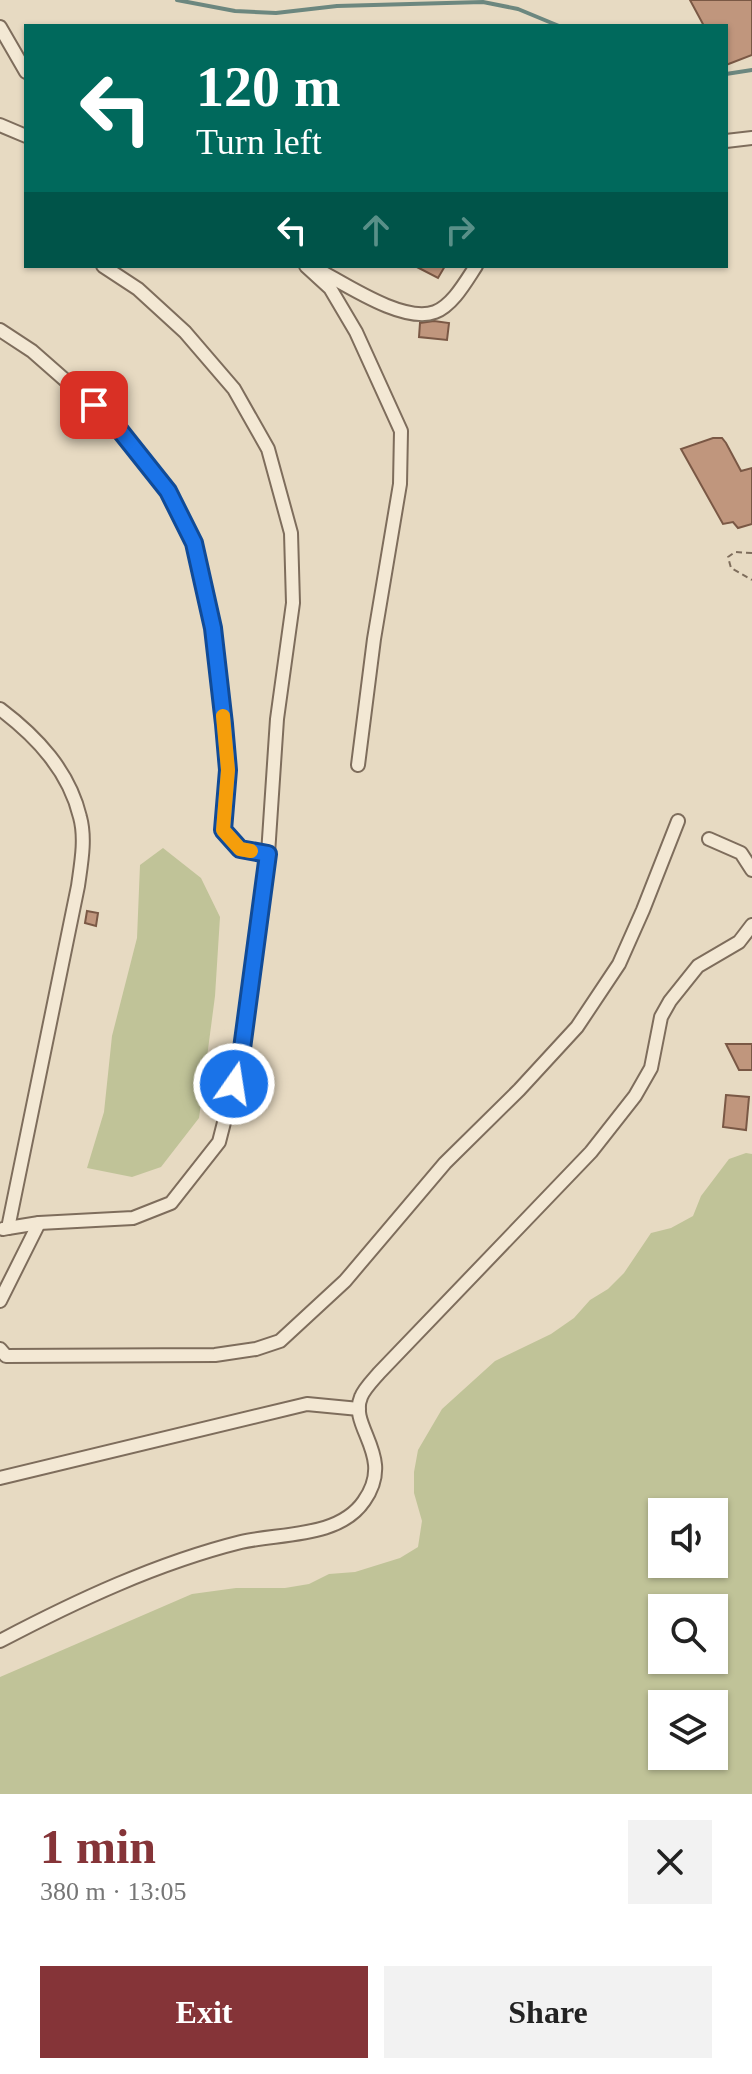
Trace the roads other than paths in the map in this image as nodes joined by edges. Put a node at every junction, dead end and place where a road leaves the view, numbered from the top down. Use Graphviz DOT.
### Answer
graph roads {
  1 [pos="0,27"];
  2 [pos="24,69"];
  3 [pos="0,125"];
  4 [pos="24,135"];
  5 [pos="752,138"];
  6 [pos="728,141"];
  7 [pos="106,268"];
  8 [pos="310,268"];
  9 [pos="312,268"];
  10 [pos="474,268"];
  11 [pos="0,330"];
  12 [pos="0,709"];
  13 [pos="358,765"];
  14 [pos="678,821"];
  15 [pos="709,839"];
  16 [pos="268,854"];
  17 [pos="752,870"];
  18 [pos="752,925"];
  19 [pos="39,1223"];
  20 [pos="4,1229"];
  21 [pos="0,1301"];
  22 [pos="0,1349"];
  23 [pos="359,1409"];
  24 [pos="0,1478"];
  25 [pos="0,1641"];
  1 -- 2 [label="street"];
  3 -- 4 [label="street"];
  5 -- 6 [label="street"];
  7 -- 16 [label="street"];
  8 -- 13 [label="street"];
  9 -- 10 [label="street"];
  11 -- 16 [label="street"];
  12 -- 20 [label="street"];
  14 -- 22 [label="street"];
  15 -- 17 [label="street"];
  16 -- 19 [label="street"];
  18 -- 23 [label="street"];
  19 -- 20 [label="street"];
  19 -- 21 [label="street"];
  23 -- 24 [label="street"];
  23 -- 25 [label="street"];
}
